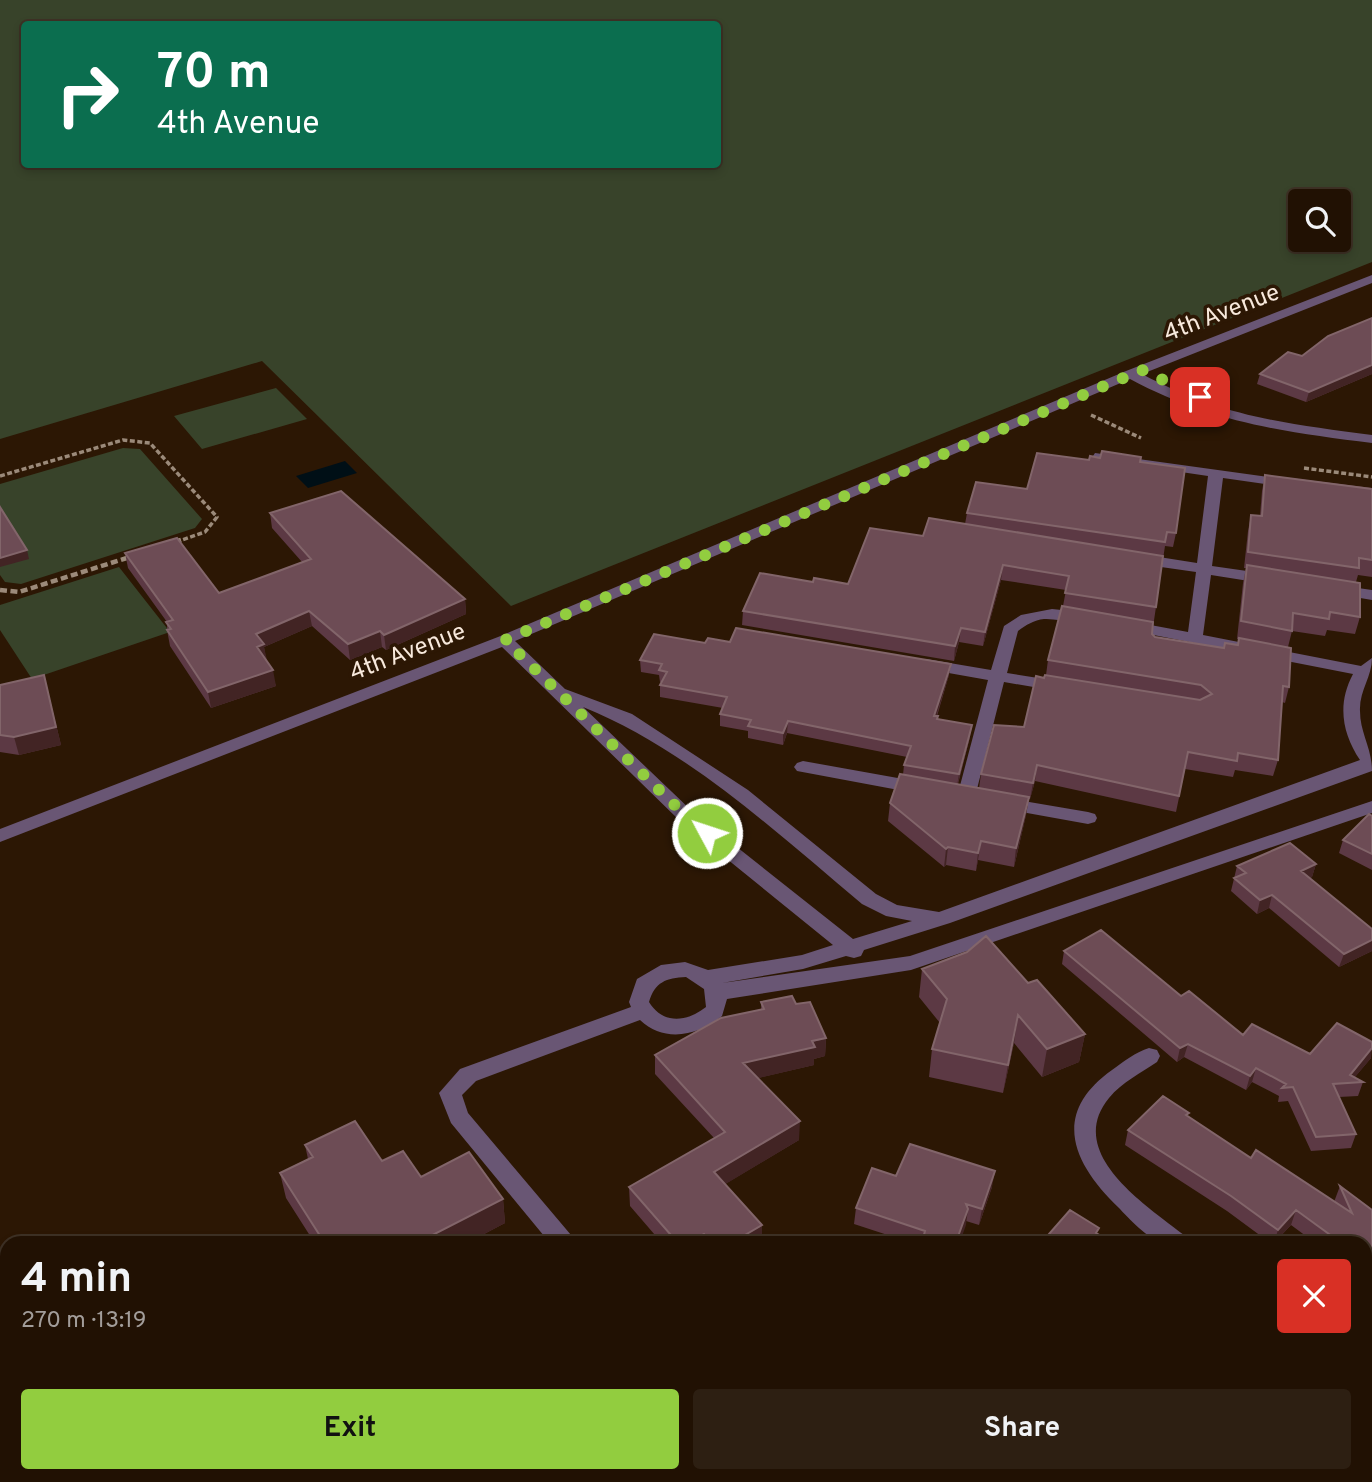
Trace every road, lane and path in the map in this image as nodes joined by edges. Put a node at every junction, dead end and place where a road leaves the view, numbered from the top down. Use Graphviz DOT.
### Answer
graph roads {
  1 [pos="1372,279"];
  2 [pos="1137,372"];
  3 [pos="1372,427"];
  4 [pos="1372,439"];
  5 [pos="1100,456"];
  6 [pos="1216,473"];
  7 [pos="0,477"];
  8 [pos="1294,484"];
  9 [pos="165,545"];
  10 [pos="139,554"];
  11 [pos="1122,557"];
  12 [pos="1204,569"];
  13 [pos="1281,581"];
  14 [pos="1320,587"];
  15 [pos="0,590"];
  16 [pos="1372,595"];
  17 [pos="1092,619"];
  18 [pos="1118,624"];
  19 [pos="1195,638"];
  20 [pos="505,640"];
  21 [pos="916,662"];
  22 [pos="1367,667"];
  23 [pos="998,676"];
  24 [pos="1078,689"];
  25 [pos="558,690"];
  26 [pos="1371,764"];
  27 [pos="803,767"];
  28 [pos="966,797"];
  29 [pos="1372,807"];
  30 [pos="1088,818"];
  31 [pos="0,836"];
  32 [pos="943,918"];
  33 [pos="848,948"];
  34 [pos="911,963"];
  35 [pos="712,985"];
  36 [pos="642,1011"];
  37 [pos="1149,1056"];
  38 [pos="558,1236"];
  39 [pos="1169,1236"];
  1 -- 2 [label="street, 4th Avenue"];
  2 -- 3 [label="street"];
  2 -- 4 [label="street"];
  2 -- 20 [label="street, 4th Avenue"];
  5 -- 6 [label="street"];
  6 -- 8 [label="street"];
  6 -- 12 [label="street"];
  7 -- 9 [label="path"];
  10 -- 15 [label="path"];
  11 -- 12 [label="street"];
  12 -- 13 [label="street"];
  12 -- 19 [label="street"];
  14 -- 16 [label="street"];
  17 -- 23 [label="street"];
  18 -- 19 [label="street"];
  19 -- 22 [label="street"];
  20 -- 25 [label="street"];
  20 -- 31 [label="street, 4th Avenue"];
  21 -- 23 [label="street"];
  22 -- 26 [label="street"];
  23 -- 24 [label="street"];
  23 -- 28 [label="street"];
  25 -- 32 [label="street"];
  25 -- 33 [label="street"];
  26 -- 32 [label="street"];
  27 -- 28 [label="street"];
  28 -- 30 [label="street"];
  29 -- 34 [label="street"];
  32 -- 33 [label="street"];
  33 -- 34 [label="street"];
  33 -- 35 [label="street"];
  34 -- 35 [label="street"];
  35 -- 36 [label="street"];
  35 -- 36 [label="street"];
  36 -- 38 [label="street"];
  37 -- 39 [label="street"];
}
